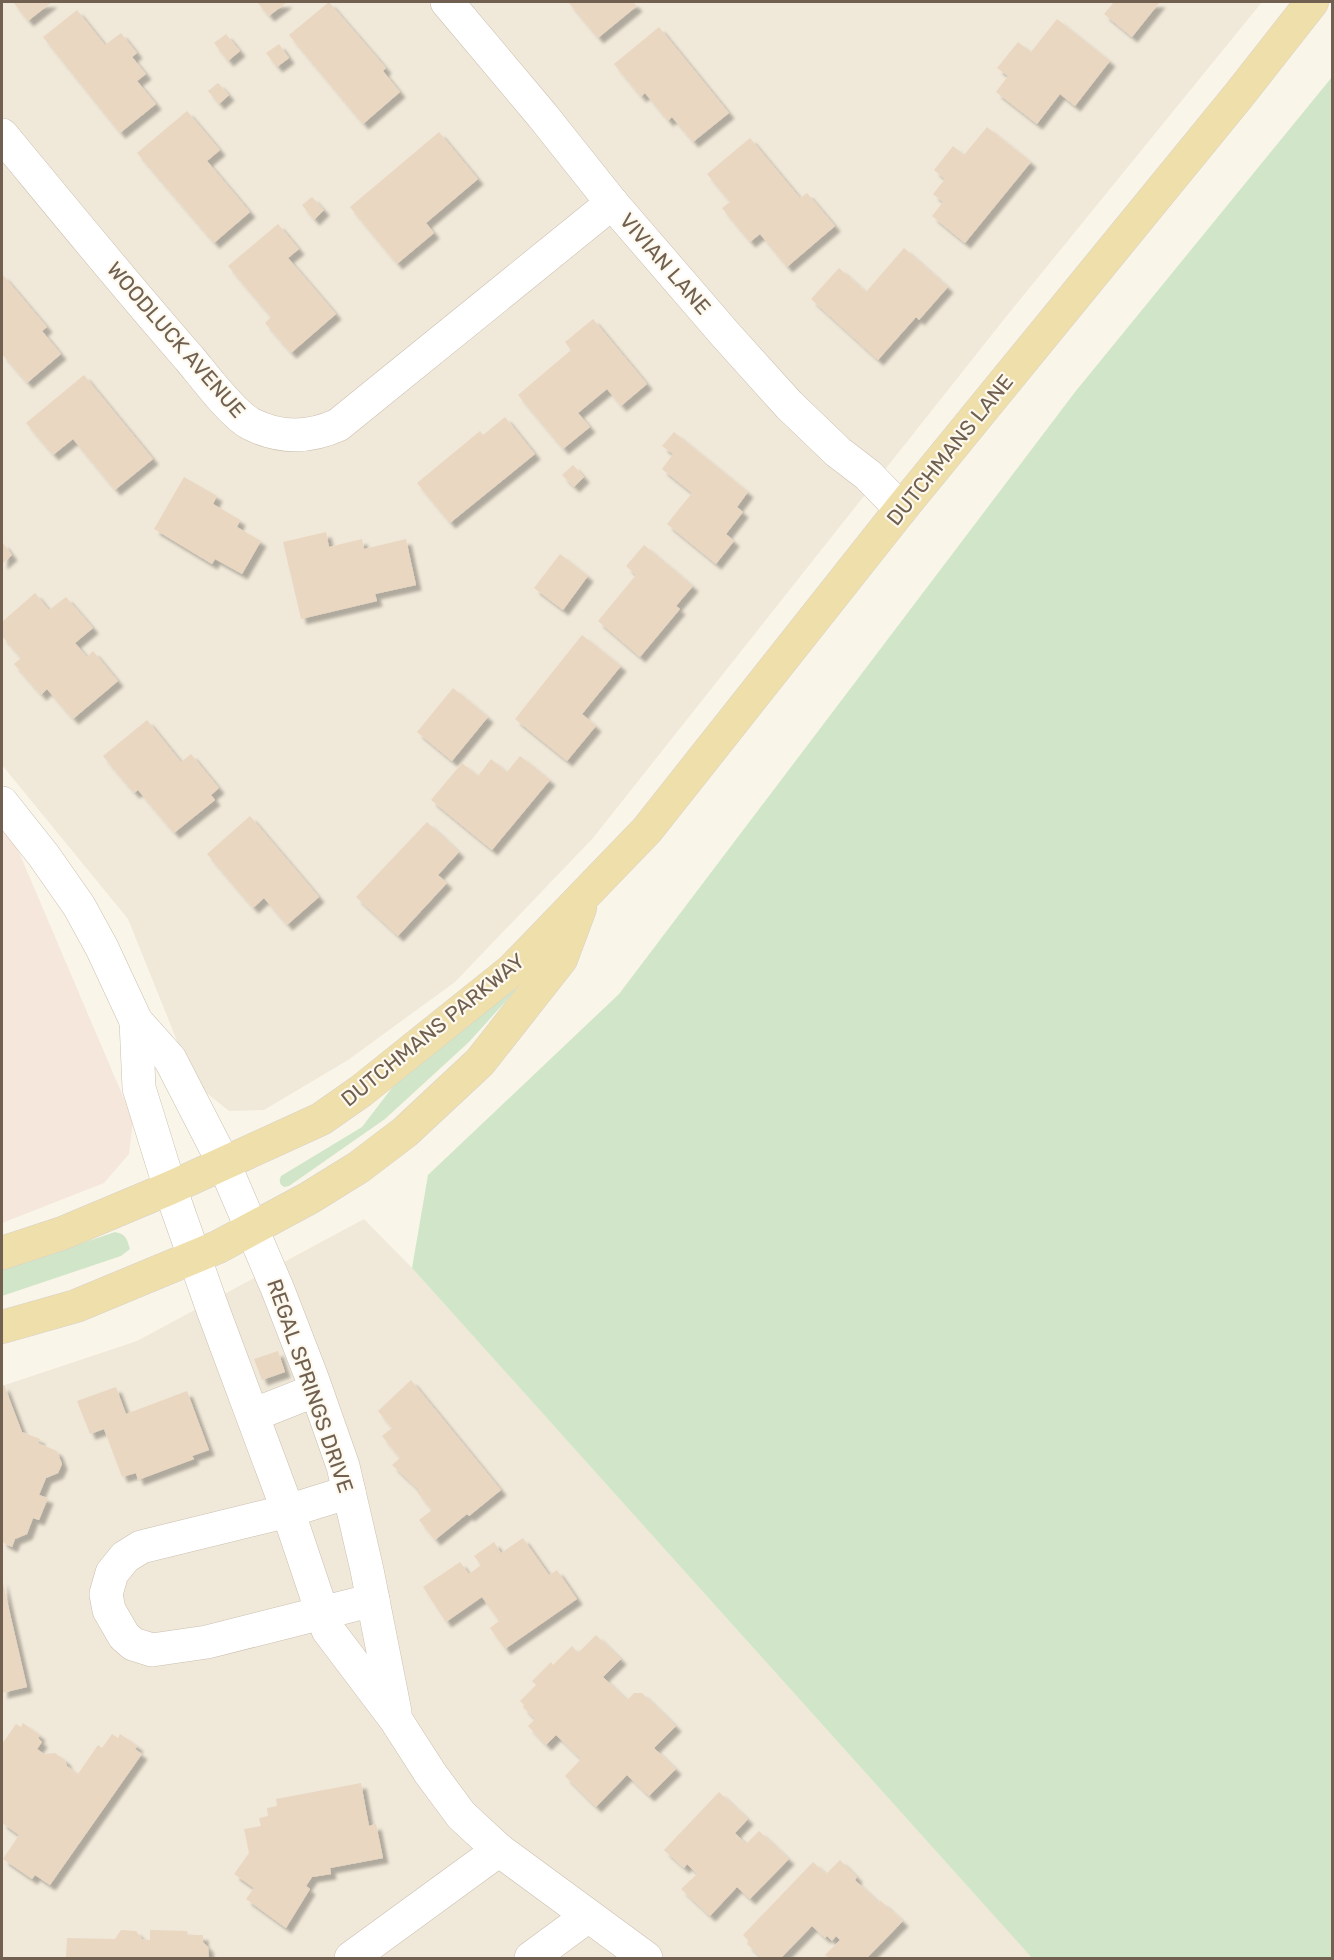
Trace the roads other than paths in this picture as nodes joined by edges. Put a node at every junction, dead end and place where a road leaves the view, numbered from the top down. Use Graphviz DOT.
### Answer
graph roads {
  1 [pos="447,2"];
  2 [pos="1312,2"];
  3 [pos="2,135"];
  4 [pos="612,203"];
  5 [pos="902,509"];
  6 [pos="2,803"];
  7 [pos="585,895"];
  8 [pos="136,1021"];
  9 [pos="224,1164"];
  10 [pos="170,1188"];
  11 [pos="252,1228"];
  12 [pos="2,1253"];
  13 [pos="193,1257"];
  14 [pos="2,1327"];
  15 [pos="316,1390"];
  16 [pos="253,1415"];
  17 [pos="349,1492"];
  18 [pos="288,1511"];
  19 [pos="373,1600"];
  20 [pos="322,1613"];
  21 [pos="396,1720"];
  22 [pos="499,1850"];
  23 [pos="588,1916"];
  24 [pos="351,1959"];
  25 [pos="531,1959"];
  26 [pos="646,1959"];
  1 -- 4 [label="street, VIVIAN LANE"];
  2 -- 5 [label="main road, DUTCHMANS LANE"];
  3 -- 4 [label="street, WOODLUCK AVENUE"];
  4 -- 5 [label="street, VIVIAN LANE"];
  5 -- 7 [label="main road, DUTCHMANS LANE"];
  6 -- 8 [label="street"];
  7 -- 9 [label="main road, DUTCHMANS PARKWAY"];
  7 -- 11 [label="main road, DUTCHMANS PARKWAY"];
  8 -- 9 [label="street"];
  8 -- 10 [label="street"];
  9 -- 10 [label="main road, DUTCHMANS PARKWAY"];
  9 -- 11 [label="street, REGAL SPRINGS DRIVE"];
  10 -- 12 [label="main road, DUTCHMANS PARKWAY"];
  10 -- 13 [label="street, REGAL SPRINGS DRIVE"];
  11 -- 13 [label="main road, DUTCHMANS PARKWAY"];
  11 -- 15 [label="street, REGAL SPRINGS DRIVE"];
  13 -- 14 [label="main road, DUTCHMANS PARKWAY"];
  13 -- 16 [label="street, REGAL SPRINGS DRIVE"];
  15 -- 16 [label="street"];
  15 -- 17 [label="street, REGAL SPRINGS DRIVE"];
  16 -- 18 [label="street, REGAL SPRINGS DRIVE"];
  17 -- 18 [label="street"];
  17 -- 19 [label="street, REGAL SPRINGS DRIVE"];
  18 -- 20 [label="street, REGAL SPRINGS DRIVE"];
  18 -- 20 [label="street"];
  19 -- 20 [label="street"];
  19 -- 21 [label="street, REGAL SPRINGS DRIVE"];
  20 -- 21 [label="street, REGAL SPRINGS DRIVE"];
  21 -- 22 [label="street, REGAL SPRINGS DRIVE"];
  22 -- 23 [label="street, REGAL SPRINGS DRIVE"];
  22 -- 24 [label="street"];
  23 -- 25 [label="street"];
  23 -- 26 [label="street, REGAL SPRINGS DRIVE"];
}
